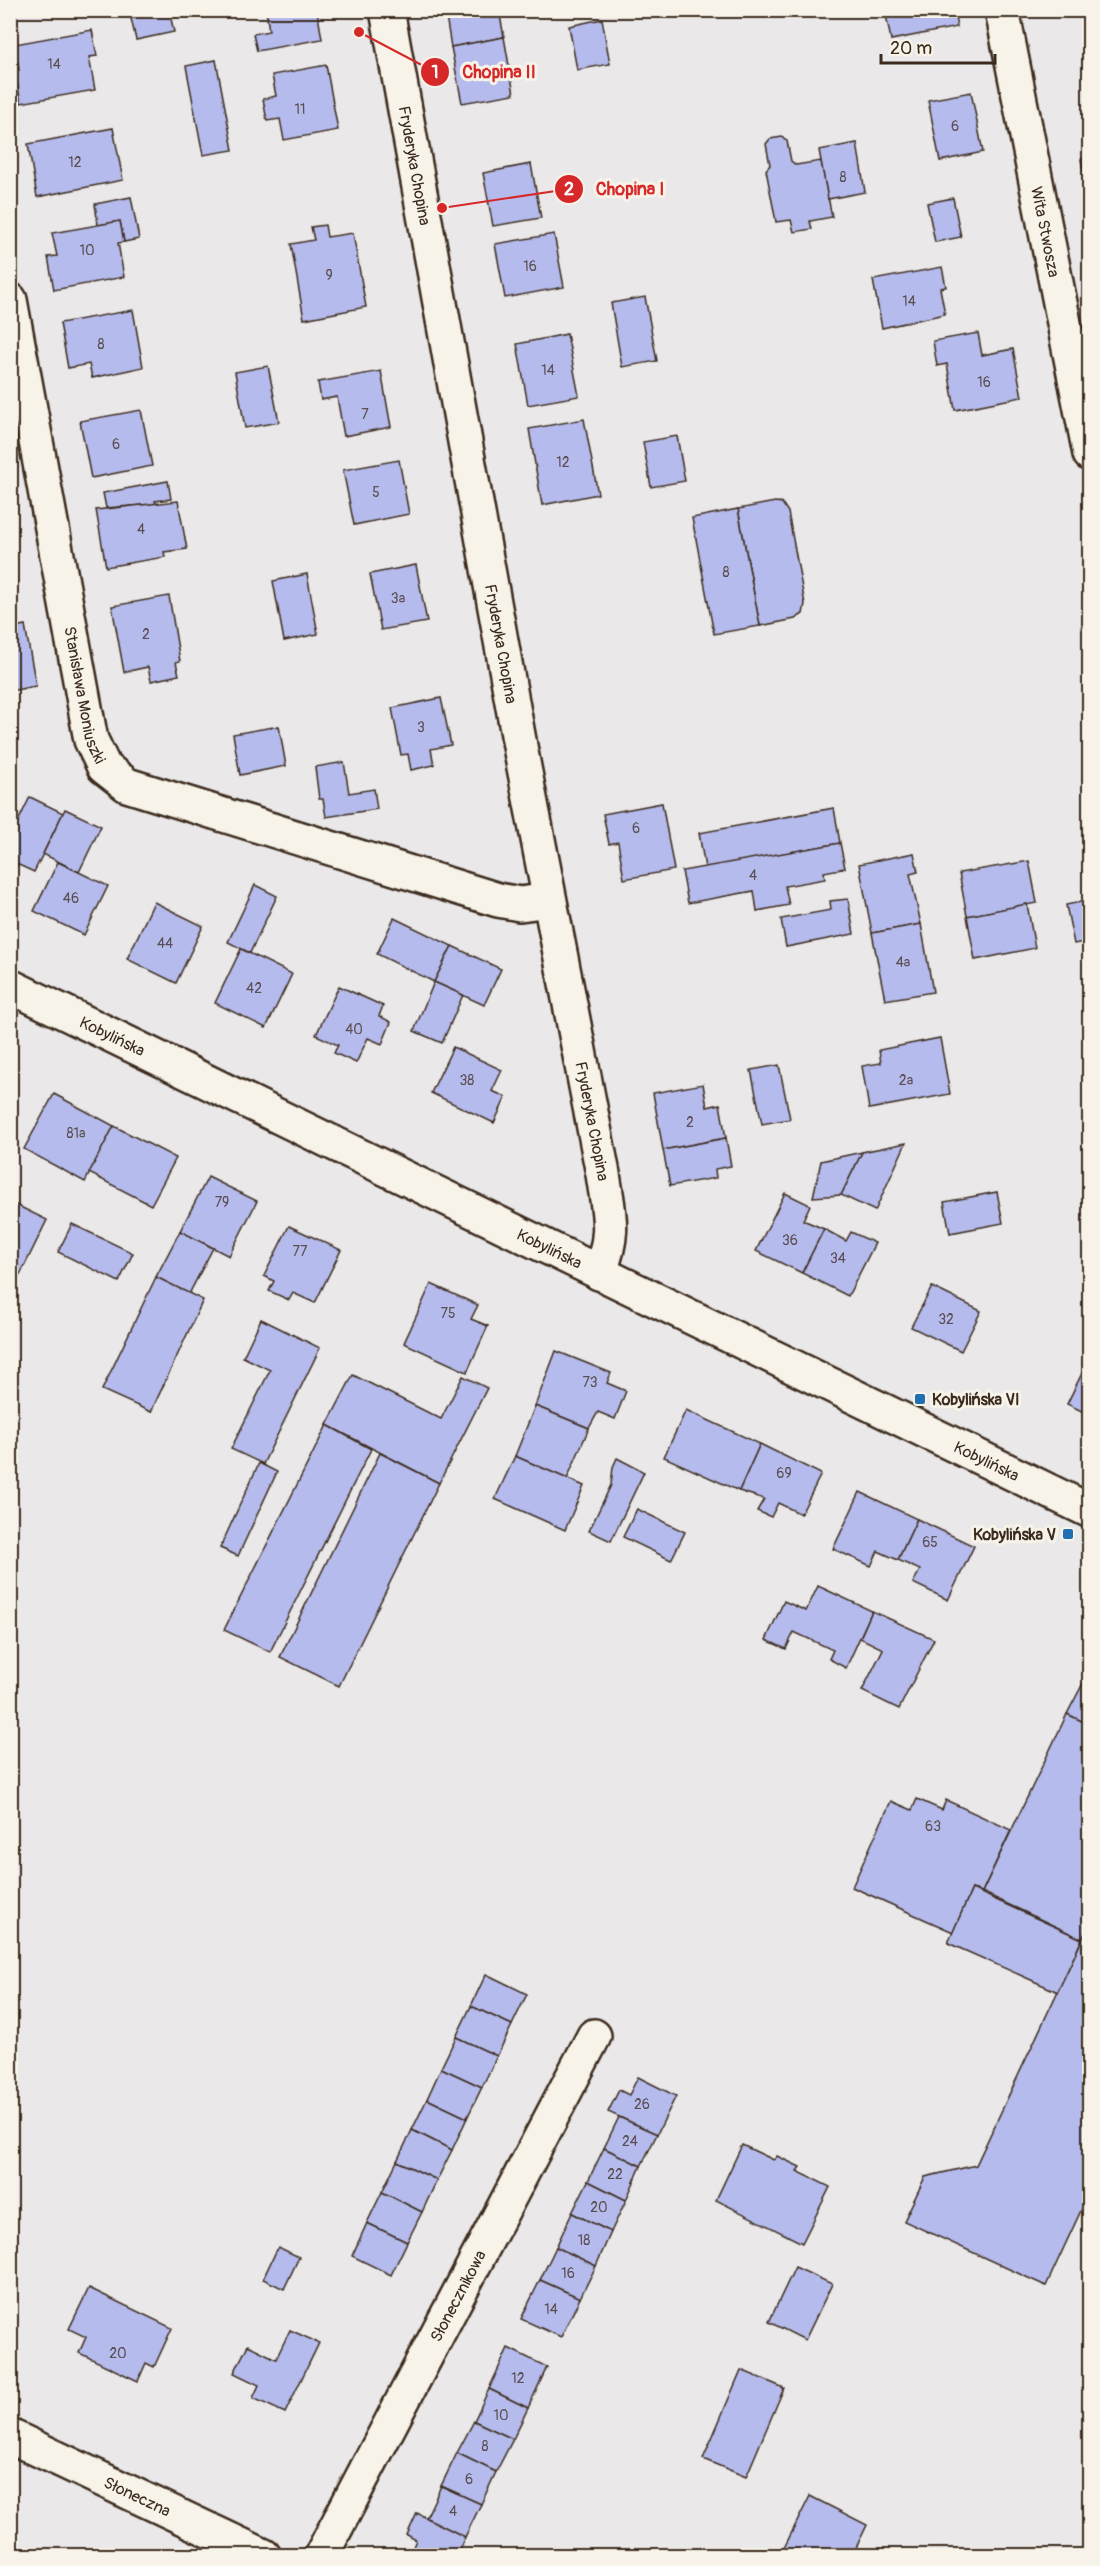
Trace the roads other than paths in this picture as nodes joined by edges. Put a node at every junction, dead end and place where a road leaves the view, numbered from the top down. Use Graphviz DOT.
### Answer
graph roads {
  1 [pos="387,10"];
  2 [pos="1002,10"];
  3 [pos="10,300"];
  4 [pos="1089,454"];
  5 [pos="549,900"];
  6 [pos="10,986"];
  7 [pos="598,1273"];
  8 [pos="1089,1510"];
  9 [pos="594,2036"];
  10 [pos="10,2436"];
  11 [pos="264,2556"];
  12 [pos="321,2556"];
  1 -- 5 [label="street, Fryderyka Chopina"];
  2 -- 4 [label="street, Wita Stwosza"];
  3 -- 5 [label="street, Stanisława Moniuszki"];
  5 -- 7 [label="street, Fryderyka Chopina"];
  6 -- 7 [label="street, Kobylińska"];
  7 -- 8 [label="street, Kobylińska"];
  9 -- 12 [label="street, Słonecznikowa"];
  10 -- 11 [label="street, Słoneczna"];
}
